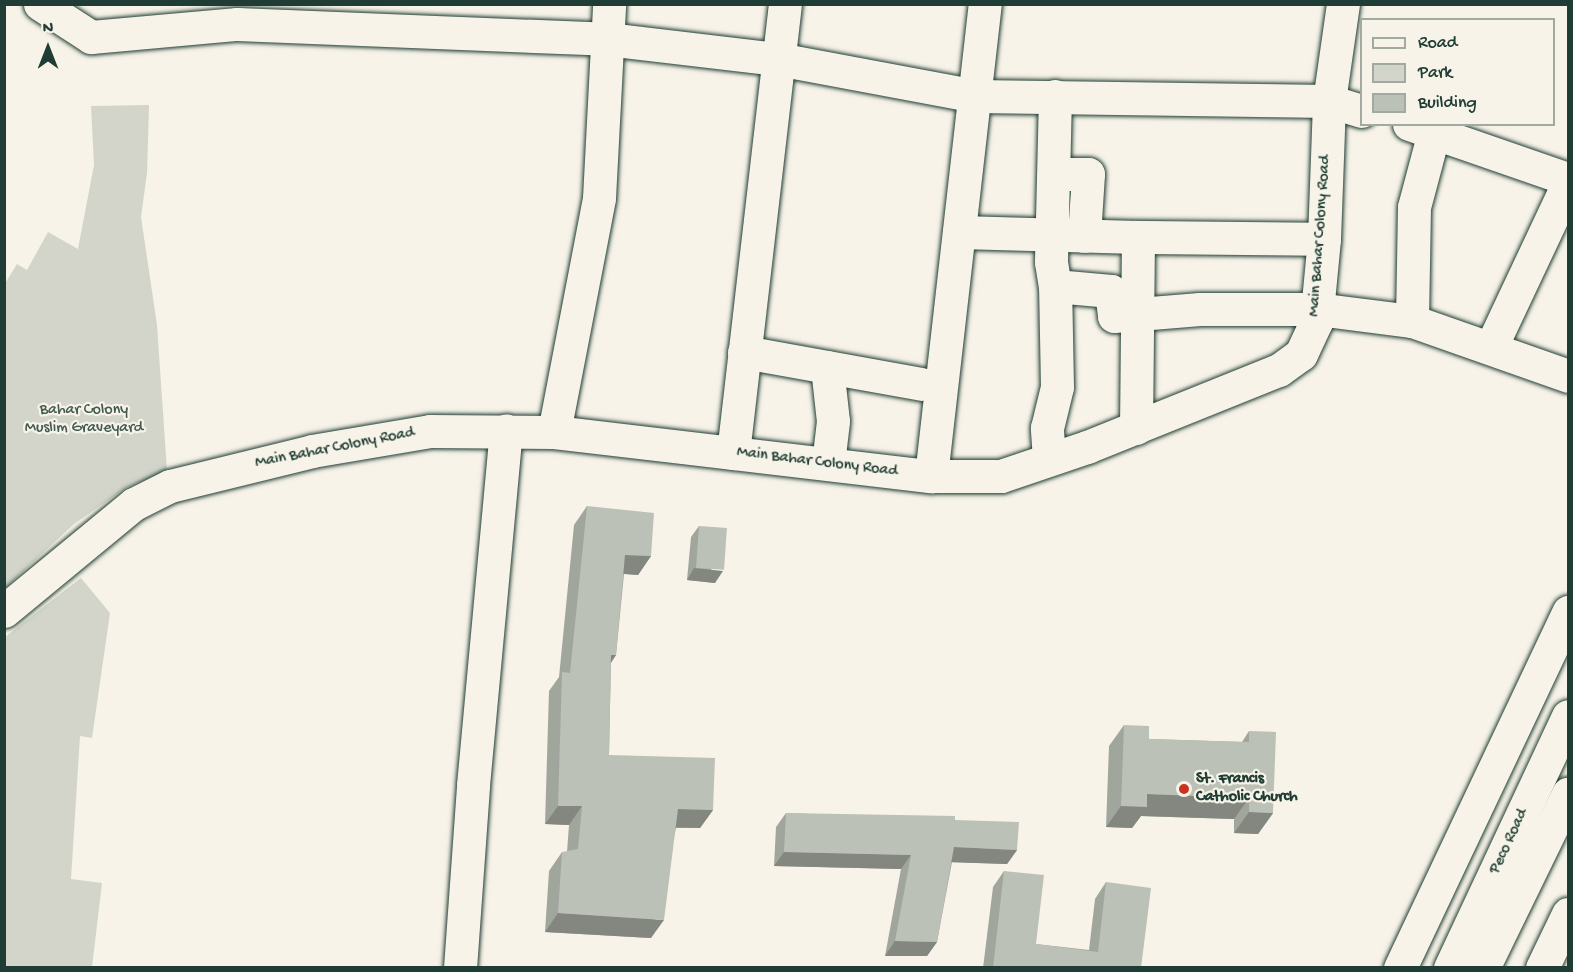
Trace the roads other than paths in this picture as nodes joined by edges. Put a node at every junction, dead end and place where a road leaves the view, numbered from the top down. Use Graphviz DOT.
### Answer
graph roads {
  1 [pos="40,4"];
  2 [pos="609,4"];
  3 [pos="784,4"];
  4 [pos="985,4"];
  5 [pos="1343,4"];
  6 [pos="608,39"];
  7 [pos="778,59"];
  8 [pos="975,96"];
  9 [pos="1055,96"];
  10 [pos="1329,101"];
  11 [pos="1360,110"];
  12 [pos="1422,128"];
  13 [pos="1054,174"];
  14 [pos="1569,181"];
  15 [pos="959,232"];
  16 [pos="1052,235"];
  17 [pos="1084,236"];
  18 [pos="1138,237"];
  19 [pos="1324,239"];
  20 [pos="1055,286"];
  21 [pos="1317,309"];
  22 [pos="1137,314"];
  23 [pos="1412,321"];
  24 [pos="1491,347"];
  25 [pos="744,352"];
  26 [pos="827,367"];
  27 [pos="1569,376"];
  28 [pos="921,384"];
  29 [pos="1136,428"];
  30 [pos="506,431"];
  31 [pos="554,432"];
  32 [pos="733,453"];
  33 [pos="1050,459"];
  34 [pos="828,464"];
  35 [pos="931,476"];
  36 [pos="4,611"];
  37 [pos="1569,612"];
  38 [pos="1569,716"];
  39 [pos="1569,794"];
  40 [pos="1445,870"];
  41 [pos="1486,892"];
  42 [pos="1569,914"];
  43 [pos="460,968"];
  44 [pos="1400,968"];
  45 [pos="1450,968"];
  46 [pos="1483,968"];
  47 [pos="1542,968"];
  1 -- 6 [label="street"];
  2 -- 6 [label="street"];
  3 -- 7 [label="street"];
  4 -- 8 [label="street"];
  5 -- 10 [label="street, Main Bahar Colony Road"];
  6 -- 7 [label="street"];
  6 -- 31 [label="street"];
  7 -- 8 [label="street"];
  7 -- 25 [label="street"];
  8 -- 9 [label="street"];
  8 -- 15 [label="street"];
  9 -- 10 [label="street"];
  9 -- 13 [label="street"];
  10 -- 11 [label="street"];
  10 -- 19 [label="street, Main Bahar Colony Road"];
  12 -- 14 [label="street"];
  12 -- 23 [label="street"];
  13 -- 16 [label="street"];
  13 -- 17 [label="street"];
  14 -- 24 [label="street"];
  15 -- 16 [label="street"];
  15 -- 35 [label="street"];
  16 -- 17 [label="street"];
  16 -- 20 [label="street"];
  17 -- 18 [label="street"];
  18 -- 19 [label="street"];
  18 -- 22 [label="street"];
  19 -- 21 [label="street, Main Bahar Colony Road"];
  20 -- 22 [label="street"];
  20 -- 33 [label="street"];
  21 -- 22 [label="street"];
  21 -- 23 [label="street"];
  21 -- 29 [label="street, Main Bahar Colony Road"];
  22 -- 29 [label="street"];
  23 -- 24 [label="street"];
  24 -- 27 [label="street"];
  25 -- 26 [label="street"];
  25 -- 32 [label="street"];
  26 -- 28 [label="street"];
  26 -- 34 [label="street"];
  29 -- 33 [label="street, Main Bahar Colony Road"];
  30 -- 31 [label="street, Main Bahar Colony Road"];
  30 -- 36 [label="street, Main Bahar Colony Road"];
  30 -- 43 [label="street"];
  31 -- 32 [label="street, Main Bahar Colony Road"];
  32 -- 34 [label="street, Main Bahar Colony Road"];
  33 -- 35 [label="street, Main Bahar Colony Road"];
  34 -- 35 [label="street, Main Bahar Colony Road"];
  37 -- 40 [label="street"];
  38 -- 41 [label="street, Peco Road"];
  39 -- 46 [label="street"];
  40 -- 41 [label="street"];
  40 -- 44 [label="street"];
  41 -- 45 [label="street, Peco Road"];
  42 -- 47 [label="street"];
}
